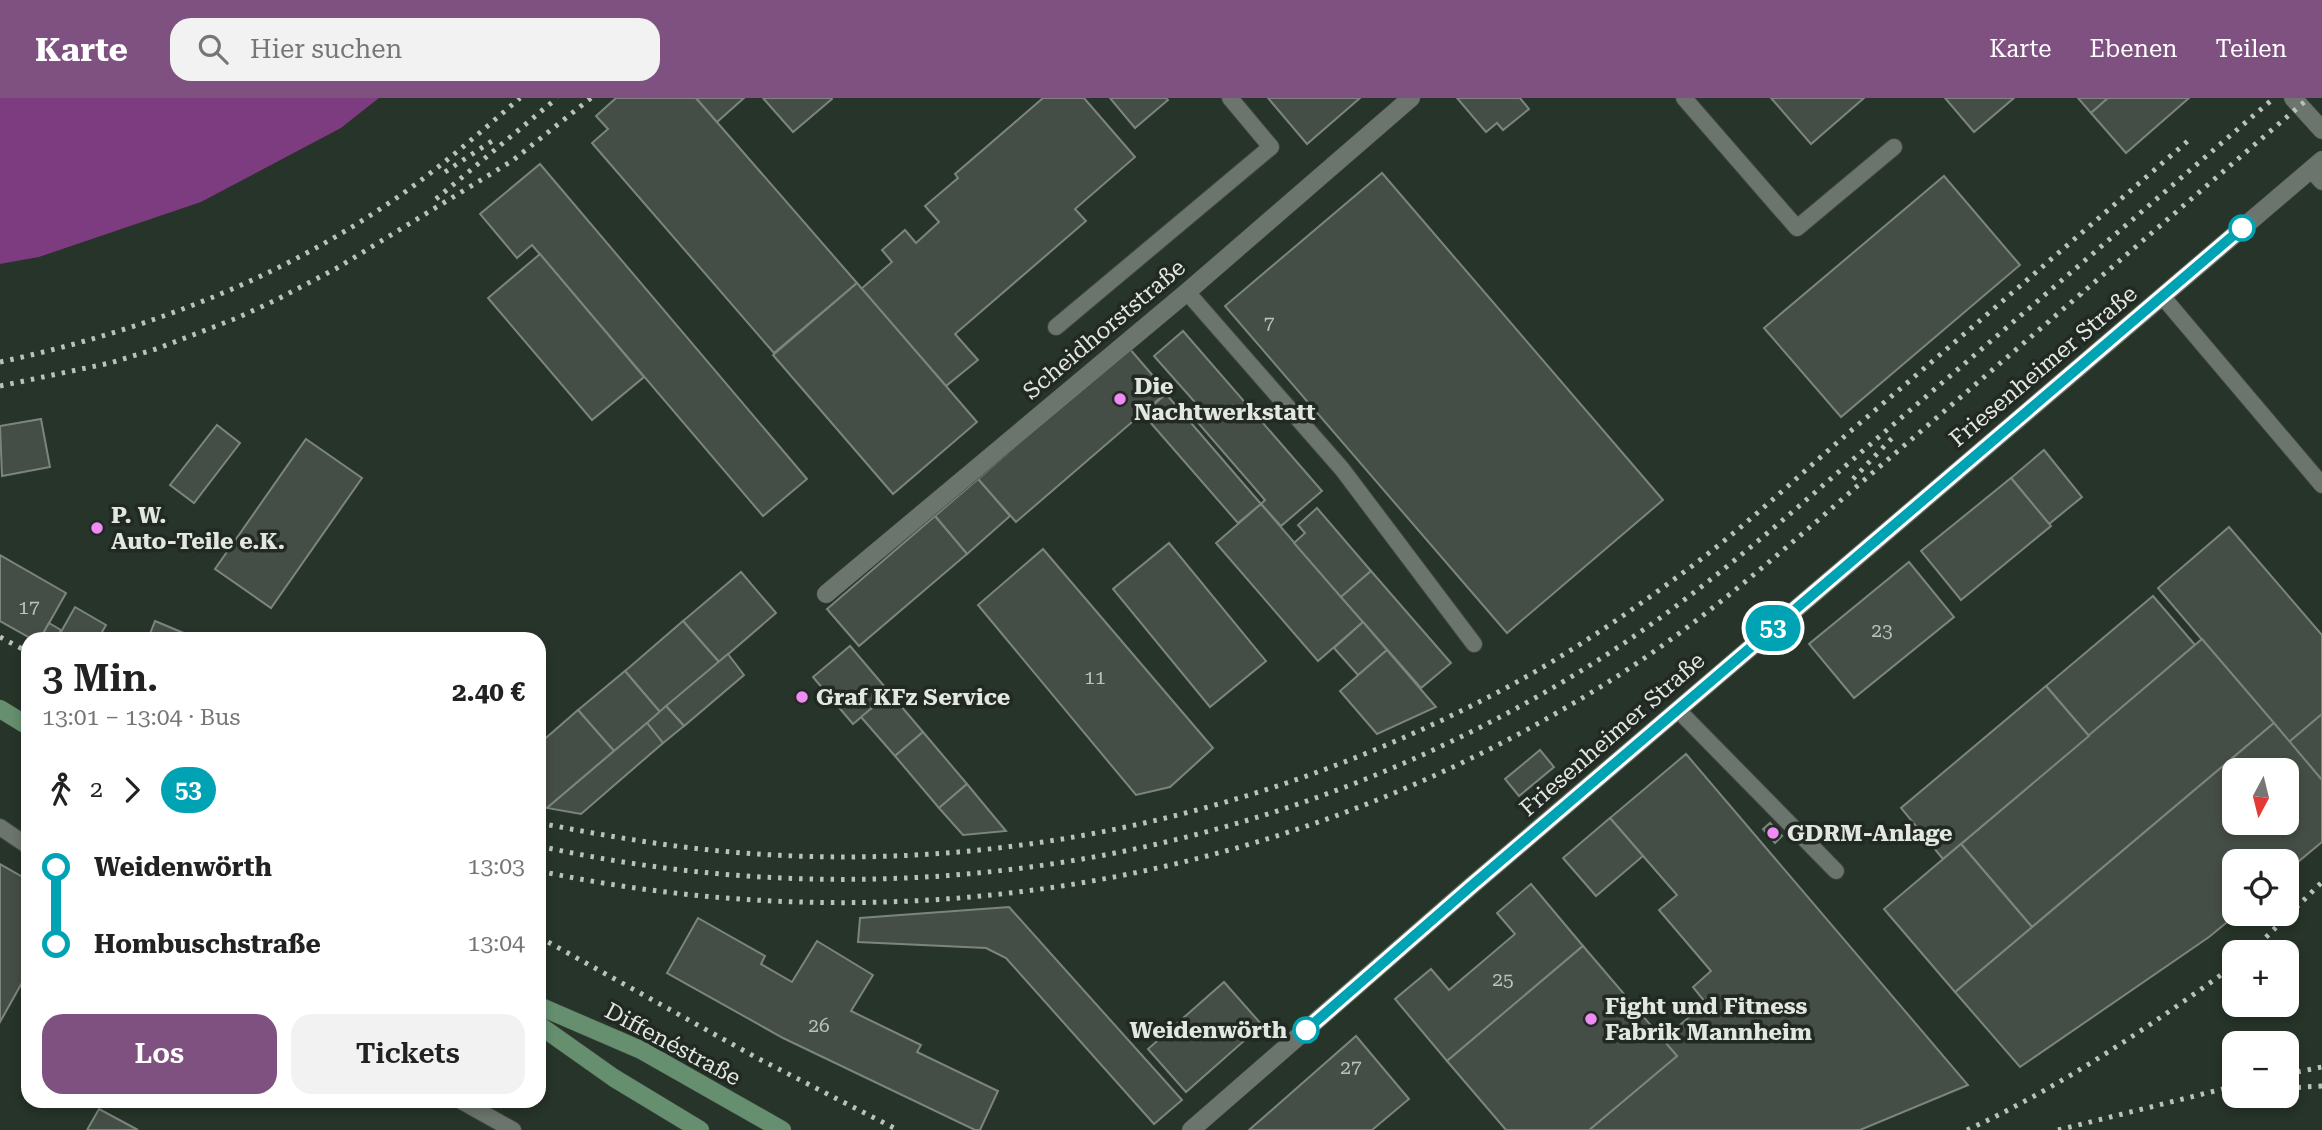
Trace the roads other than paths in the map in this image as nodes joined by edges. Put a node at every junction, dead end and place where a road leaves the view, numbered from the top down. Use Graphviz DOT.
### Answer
graph roads {
  1 [pos="1230,98"];
  2 [pos="1411,98"];
  3 [pos="1684,98"];
  4 [pos="2293,98"];
  5 [pos="2322,130"];
  6 [pos="1894,147"];
  7 [pos="2318,171"];
  8 [pos="1187,292"];
  9 [pos="2162,296"];
  10 [pos="1056,327"];
  11 [pos="2322,485"];
  12 [pos="826,594"];
  13 [pos="1474,644"];
  14 [pos="0,709"];
  15 [pos="1678,709"];
  16 [pos="21,722"];
  17 [pos="0,827"];
  18 [pos="21,841"];
  19 [pos="1836,872"];
  20 [pos="546,1009"];
  21 [pos="546,1030"];
  22 [pos="474,1108"];
  23 [pos="513,1130"];
  24 [pos="700,1130"];
  25 [pos="782,1130"];
  26 [pos="1191,1130"];
  1 -- 10 [label="lane"];
  2 -- 8 [label="street, Scheidhorststraße"];
  3 -- 6 [label="lane"];
  4 -- 5 [label="street"];
  7 -- 9 [label="street, Friesenheimer Straße"];
  8 -- 12 [label="street, Scheidhorststraße"];
  8 -- 13 [label="lane"];
  9 -- 11 [label="lane"];
  9 -- 15 [label="street, Friesenheimer Straße"];
  14 -- 16 [label="main road"];
  15 -- 19 [label="lane"];
  15 -- 26 [label="street, Friesenheimer Straße"];
  17 -- 18 [label="lane"];
  20 -- 25 [label="main road, Diffenéstraße"];
  21 -- 24 [label="main road"];
  22 -- 23 [label="lane"];
}
